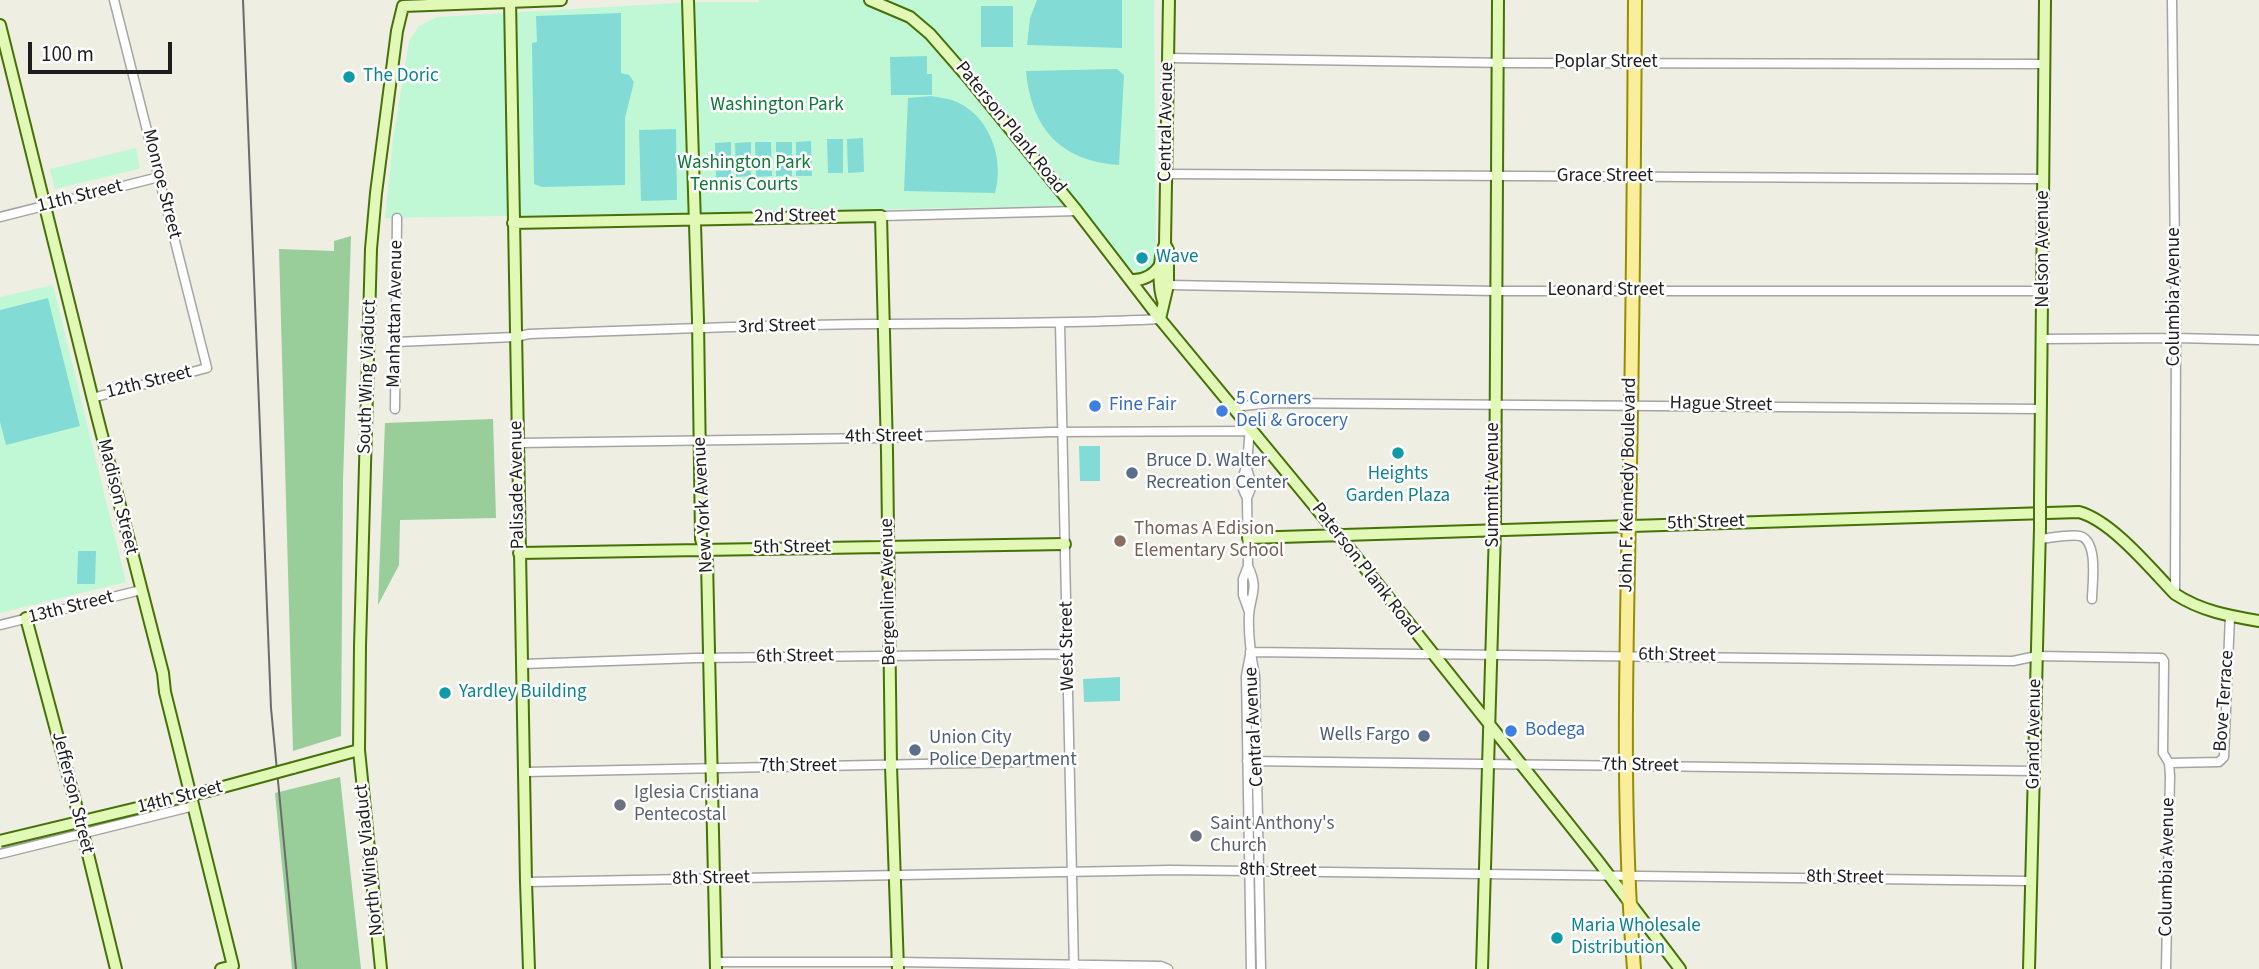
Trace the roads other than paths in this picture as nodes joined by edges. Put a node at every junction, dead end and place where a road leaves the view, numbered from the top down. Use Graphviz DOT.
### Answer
graph roads {
  1 [pos="114,0"];
  2 [pos="561,0"];
  3 [pos="688,0"];
  4 [pos="870,0"];
  5 [pos="1169,0"];
  6 [pos="1499,0"];
  7 [pos="1635,0"];
  8 [pos="2045,0"];
  9 [pos="2172,0"];
  10 [pos="510,1"];
  11 [pos="402,3"];
  12 [pos="0,25"];
  13 [pos="1168,58"];
  14 [pos="1498,63"];
  15 [pos="1635,64"];
  16 [pos="2045,64"];
  17 [pos="1167,174"];
  18 [pos="159,177"];
  19 [pos="1497,177"];
  20 [pos="1634,177"];
  21 [pos="2044,179"];
  22 [pos="45,205"];
  23 [pos="1077,211"];
  24 [pos="0,216"];
  25 [pos="881,216"];
  26 [pos="397,218"];
  27 [pos="693,219"];
  28 [pos="513,223"];
  29 [pos="1165,244"];
  30 [pos="1161,264"];
  31 [pos="1130,280"];
  32 [pos="1168,285"];
  33 [pos="1496,291"];
  34 [pos="1633,291"];
  35 [pos="2043,291"];
  36 [pos="1163,301"];
  37 [pos="1160,319"];
  38 [pos="1060,323"];
  39 [pos="884,324"];
  40 [pos="698,329"];
  41 [pos="515,337"];
  42 [pos="2176,338"];
  43 [pos="2043,339"];
  44 [pos="2259,340"];
  45 [pos="396,342"];
  46 [pos="207,368"];
  47 [pos="92,398"];
  48 [pos="1495,404"];
  49 [pos="1631,404"];
  50 [pos="1233,407"];
  51 [pos="2041,409"];
  52 [pos="395,410"];
  53 [pos="1250,430"];
  54 [pos="1062,432"];
  55 [pos="887,438"];
  56 [pos="699,439"];
  57 [pos="518,443"];
  58 [pos="2040,498"];
  59 [pos="1629,525"];
  60 [pos="1495,530"];
  61 [pos="2040,533"];
  62 [pos="1338,535"];
  63 [pos="1248,538"];
  64 [pos="1065,544"];
  65 [pos="888,547"];
  66 [pos="704,549"];
  67 [pos="519,553"];
  68 [pos="141,590"];
  69 [pos="2175,594"];
  70 [pos="2092,599"];
  71 [pos="2230,617"];
  72 [pos="26,618"];
  73 [pos="2259,621"];
  74 [pos="0,625"];
  75 [pos="1250,652"];
  76 [pos="1068,653"];
  77 [pos="1431,653"];
  78 [pos="1490,654"];
  79 [pos="1626,655"];
  80 [pos="890,656"];
  81 [pos="2036,656"];
  82 [pos="2103,656"];
  83 [pos="710,658"];
  84 [pos="523,664"];
  85 [pos="1488,723"];
  86 [pos="359,750"];
  87 [pos="1070,761"];
  88 [pos="1247,761"];
  89 [pos="1257,761"];
  90 [pos="2169,763"];
  91 [pos="1520,764"];
  92 [pos="1489,765"];
  93 [pos="1626,765"];
  94 [pos="891,766"];
  95 [pos="712,767"];
  96 [pos="2034,771"];
  97 [pos="525,772"];
  98 [pos="194,806"];
  99 [pos="83,833"];
  100 [pos="0,841"];
  101 [pos="0,853"];
  102 [pos="1261,871"];
  103 [pos="1072,872"];
  104 [pos="1249,872"];
  105 [pos="1484,874"];
  106 [pos="895,876"];
  107 [pos="1609,876"];
  108 [pos="1628,876"];
  109 [pos="715,879"];
  110 [pos="2031,881"];
  111 [pos="526,882"];
  112 [pos="1629,902"];
  113 [pos="898,965"];
  114 [pos="716,966"];
  115 [pos="233,967"];
  116 [pos="1074,967"];
  117 [pos="116,969"];
  118 [pos="221,969"];
  119 [pos="381,969"];
  120 [pos="529,969"];
  121 [pos="1168,969"];
  122 [pos="1251,969"];
  123 [pos="1261,969"];
  124 [pos="1482,969"];
  125 [pos="1634,969"];
  126 [pos="1680,969"];
  127 [pos="2029,969"];
  128 [pos="2166,969"];
  1 -- 18 [label="street, Monroe Street"];
  2 -- 10 [label="street"];
  3 -- 27 [label="street, New York Avenue"];
  4 -- 23 [label="street, Paterson Plank Road"];
  5 -- 13 [label="street, Central Avenue"];
  6 -- 14 [label="street, Summit Avenue"];
  7 -- 15 [label="main road, John F. Kennedy Boulevard"];
  8 -- 16 [label="street, Nelson Avenue"];
  9 -- 42 [label="street, Columbia Avenue"];
  10 -- 11 [label="street"];
  10 -- 28 [label="street, Palisade Avenue"];
  11 -- 86 [label="street, South Wing Viaduct"];
  12 -- 22 [label="street, Madison Street"];
  13 -- 14 [label="street, Poplar Street"];
  13 -- 17 [label="street, Central Avenue"];
  14 -- 15 [label="street, Poplar Street"];
  14 -- 19 [label="street, Summit Avenue"];
  15 -- 16 [label="street, Poplar Street"];
  15 -- 20 [label="main road, John F. Kennedy Boulevard"];
  16 -- 21 [label="street, Nelson Avenue"];
  17 -- 19 [label="street, Grace Street"];
  17 -- 29 [label="street, Central Avenue"];
  18 -- 22 [label="street, 11th Street"];
  18 -- 46 [label="street, Monroe Street"];
  19 -- 20 [label="street, Grace Street"];
  19 -- 33 [label="street, Summit Avenue"];
  20 -- 21 [label="street, Grace Street"];
  20 -- 34 [label="main road, John F. Kennedy Boulevard"];
  21 -- 35 [label="street, Nelson Avenue"];
  22 -- 24 [label="street, 11th Street"];
  22 -- 47 [label="street, Madison Street"];
  23 -- 25 [label="street, 2nd Street"];
  23 -- 31 [label="street, Paterson Plank Road"];
  25 -- 27 [label="street, 2nd Street"];
  25 -- 39 [label="street, Bergenline Avenue"];
  26 -- 45 [label="street, Manhattan Avenue"];
  27 -- 28 [label="street, 2nd Street"];
  27 -- 40 [label="street, New York Avenue"];
  28 -- 41 [label="street, Palisade Avenue"];
  29 -- 30 [label="street, Central Avenue"];
  29 -- 32 [label="street, Central Avenue"];
  30 -- 31 [label="street"];
  30 -- 36 [label="street, Central Avenue"];
  31 -- 37 [label="street, Paterson Plank Road"];
  32 -- 33 [label="street, Leonard Street"];
  32 -- 36 [label="street, Central Avenue"];
  33 -- 34 [label="street, Leonard Street"];
  33 -- 48 [label="street, Summit Avenue"];
  34 -- 35 [label="street, Leonard Street"];
  34 -- 49 [label="main road, John F. Kennedy Boulevard"];
  35 -- 43 [label="street, Nelson Avenue"];
  36 -- 37 [label="street, Central Avenue"];
  37 -- 38 [label="street, 3rd Street"];
  37 -- 50 [label="street, Paterson Plank Road"];
  38 -- 39 [label="street, 3rd Street"];
  38 -- 54 [label="street, West Street"];
  39 -- 40 [label="street, 3rd Street"];
  39 -- 55 [label="street, Bergenline Avenue"];
  40 -- 41 [label="street, 3rd Street"];
  40 -- 56 [label="street, New York Avenue"];
  41 -- 45 [label="street, 3rd Street"];
  41 -- 57 [label="street, Palisade Avenue"];
  42 -- 43 [label="street"];
  42 -- 44 [label="street"];
  42 -- 69 [label="street, Columbia Avenue"];
  43 -- 51 [label="street, Nelson Avenue"];
  45 -- 52 [label="street, Manhattan Avenue"];
  46 -- 47 [label="street, 12th Street"];
  47 -- 68 [label="street, Madison Street"];
  48 -- 49 [label="street, Hague Street"];
  48 -- 50 [label="street, Hague Street"];
  48 -- 60 [label="street, Summit Avenue"];
  49 -- 51 [label="street, Hague Street"];
  49 -- 59 [label="main road, John F. Kennedy Boulevard"];
  50 -- 53 [label="street, Paterson Plank Road"];
  51 -- 58 [label="street, Nelson Avenue"];
  53 -- 54 [label="street, 4th Street"];
  53 -- 62 [label="street, Paterson Plank Road"];
  53 -- 63 [label="street, Central Avenue"];
  54 -- 55 [label="street, 4th Street"];
  54 -- 64 [label="street, West Street"];
  55 -- 56 [label="street, 4th Street"];
  55 -- 65 [label="street, Bergenline Avenue"];
  56 -- 57 [label="street, 4th Street"];
  56 -- 66 [label="street, New York Avenue"];
  57 -- 67 [label="street, Palisade Avenue"];
  58 -- 61 [label="street, Grand Avenue, bridge"];
  59 -- 60 [label="street, 5th Street"];
  59 -- 69 [label="street, 5th Street"];
  59 -- 79 [label="main road, John F. Kennedy Boulevard"];
  60 -- 62 [label="street, 5th Street"];
  60 -- 78 [label="street, Summit Avenue"];
  61 -- 70 [label="street"];
  61 -- 81 [label="street, Grand Avenue"];
  62 -- 63 [label="street, 5th Street"];
  62 -- 77 [label="street, Paterson Plank Road"];
  63 -- 75 [label="street, Central Avenue"];
  64 -- 65 [label="street, 5th Street"];
  64 -- 76 [label="street, West Street"];
  65 -- 66 [label="street, 5th Street"];
  65 -- 80 [label="street, Bergenline Avenue"];
  66 -- 67 [label="street, 5th Street"];
  66 -- 83 [label="street, New York Avenue"];
  67 -- 84 [label="street, Palisade Avenue"];
  68 -- 72 [label="street, 13th Street"];
  68 -- 98 [label="street, Madison Street"];
  69 -- 71 [label="street"];
  71 -- 73 [label="street"];
  71 -- 90 [label="street, Bove Terrace"];
  72 -- 74 [label="street, 13th Street"];
  72 -- 99 [label="street, Jefferson Street"];
  75 -- 77 [label="street, 6th Street"];
  75 -- 88 [label="street, Central Avenue"];
  75 -- 89 [label="street, Central Avenue"];
  76 -- 80 [label="street, 6th Street"];
  76 -- 87 [label="street, West Street"];
  77 -- 78 [label="street, 6th Street"];
  77 -- 85 [label="street, Paterson Plank Road"];
  78 -- 79 [label="street, 6th Street"];
  78 -- 85 [label="street, Summit Avenue"];
  79 -- 81 [label="street, 6th Street"];
  79 -- 93 [label="main road, John F. Kennedy Boulevard"];
  80 -- 83 [label="street, 6th Street"];
  80 -- 94 [label="street, Bergenline Avenue"];
  81 -- 82 [label="street, 6th Street"];
  81 -- 96 [label="street, Grand Avenue"];
  82 -- 90 [label="street, Columbia Avenue"];
  83 -- 84 [label="street, 6th Street"];
  83 -- 95 [label="street, New York Avenue"];
  84 -- 97 [label="street, Palisade Avenue"];
  85 -- 91 [label="street, Paterson Plank Road"];
  85 -- 92 [label="street, Summit Avenue"];
  86 -- 100 [label="street, 14th Street, bridge"];
  86 -- 119 [label="street, North Wing Viaduct"];
  87 -- 94 [label="street, 7th Street"];
  87 -- 103 [label="street, West Street"];
  88 -- 89 [label="street, 7th Street"];
  88 -- 104 [label="street, Central Avenue"];
  89 -- 92 [label="street, 7th Street"];
  89 -- 102 [label="street, Central Avenue"];
  90 -- 128 [label="street, Columbia Avenue"];
  91 -- 92 [label="street, 7th Street"];
  91 -- 93 [label="street, 7th Street"];
  91 -- 107 [label="street, Paterson Plank Road"];
  92 -- 105 [label="street, Summit Avenue"];
  93 -- 96 [label="street, 7th Street"];
  93 -- 108 [label="main road, John F. Kennedy Boulevard"];
  94 -- 95 [label="street, 7th Street"];
  94 -- 106 [label="street, Bergenline Avenue"];
  95 -- 97 [label="street, 7th Street"];
  95 -- 109 [label="street, New York Avenue"];
  96 -- 110 [label="street, Grand Avenue"];
  97 -- 111 [label="street, Palisade Avenue"];
  98 -- 99 [label="street, 14th Street"];
  98 -- 115 [label="street, Madison Street"];
  99 -- 101 [label="street, 14th Street"];
  99 -- 117 [label="street, Jefferson Street"];
  102 -- 104 [label="street, 8th Street"];
  102 -- 105 [label="street, 8th Street"];
  102 -- 123 [label="street, Central Avenue"];
  103 -- 104 [label="street, 8th Street"];
  103 -- 106 [label="street, 8th Street"];
  103 -- 116 [label="street, West Street"];
  104 -- 122 [label="street, Central Avenue"];
  105 -- 107 [label="street, 8th Street"];
  105 -- 124 [label="street, Summit Avenue"];
  106 -- 109 [label="street, 8th Street"];
  106 -- 113 [label="street, Bergenline Avenue"];
  107 -- 108 [label="street, 8th Street"];
  107 -- 112 [label="street, Paterson Plank Road"];
  108 -- 110 [label="street, 8th Street"];
  108 -- 112 [label="main road, John F. Kennedy Boulevard"];
  109 -- 111 [label="street, 8th Street"];
  109 -- 114 [label="street, New York Avenue"];
  110 -- 127 [label="street, Grand Avenue"];
  111 -- 120 [label="street, Palisade Avenue"];
  112 -- 125 [label="main road, John F. Kennedy Boulevard"];
  112 -- 126 [label="street, Paterson Plank Road"];
  113 -- 114 [label="street"];
  113 -- 116 [label="street"];
  115 -- 118 [label="street"];
  116 -- 121 [label="street"];
}
